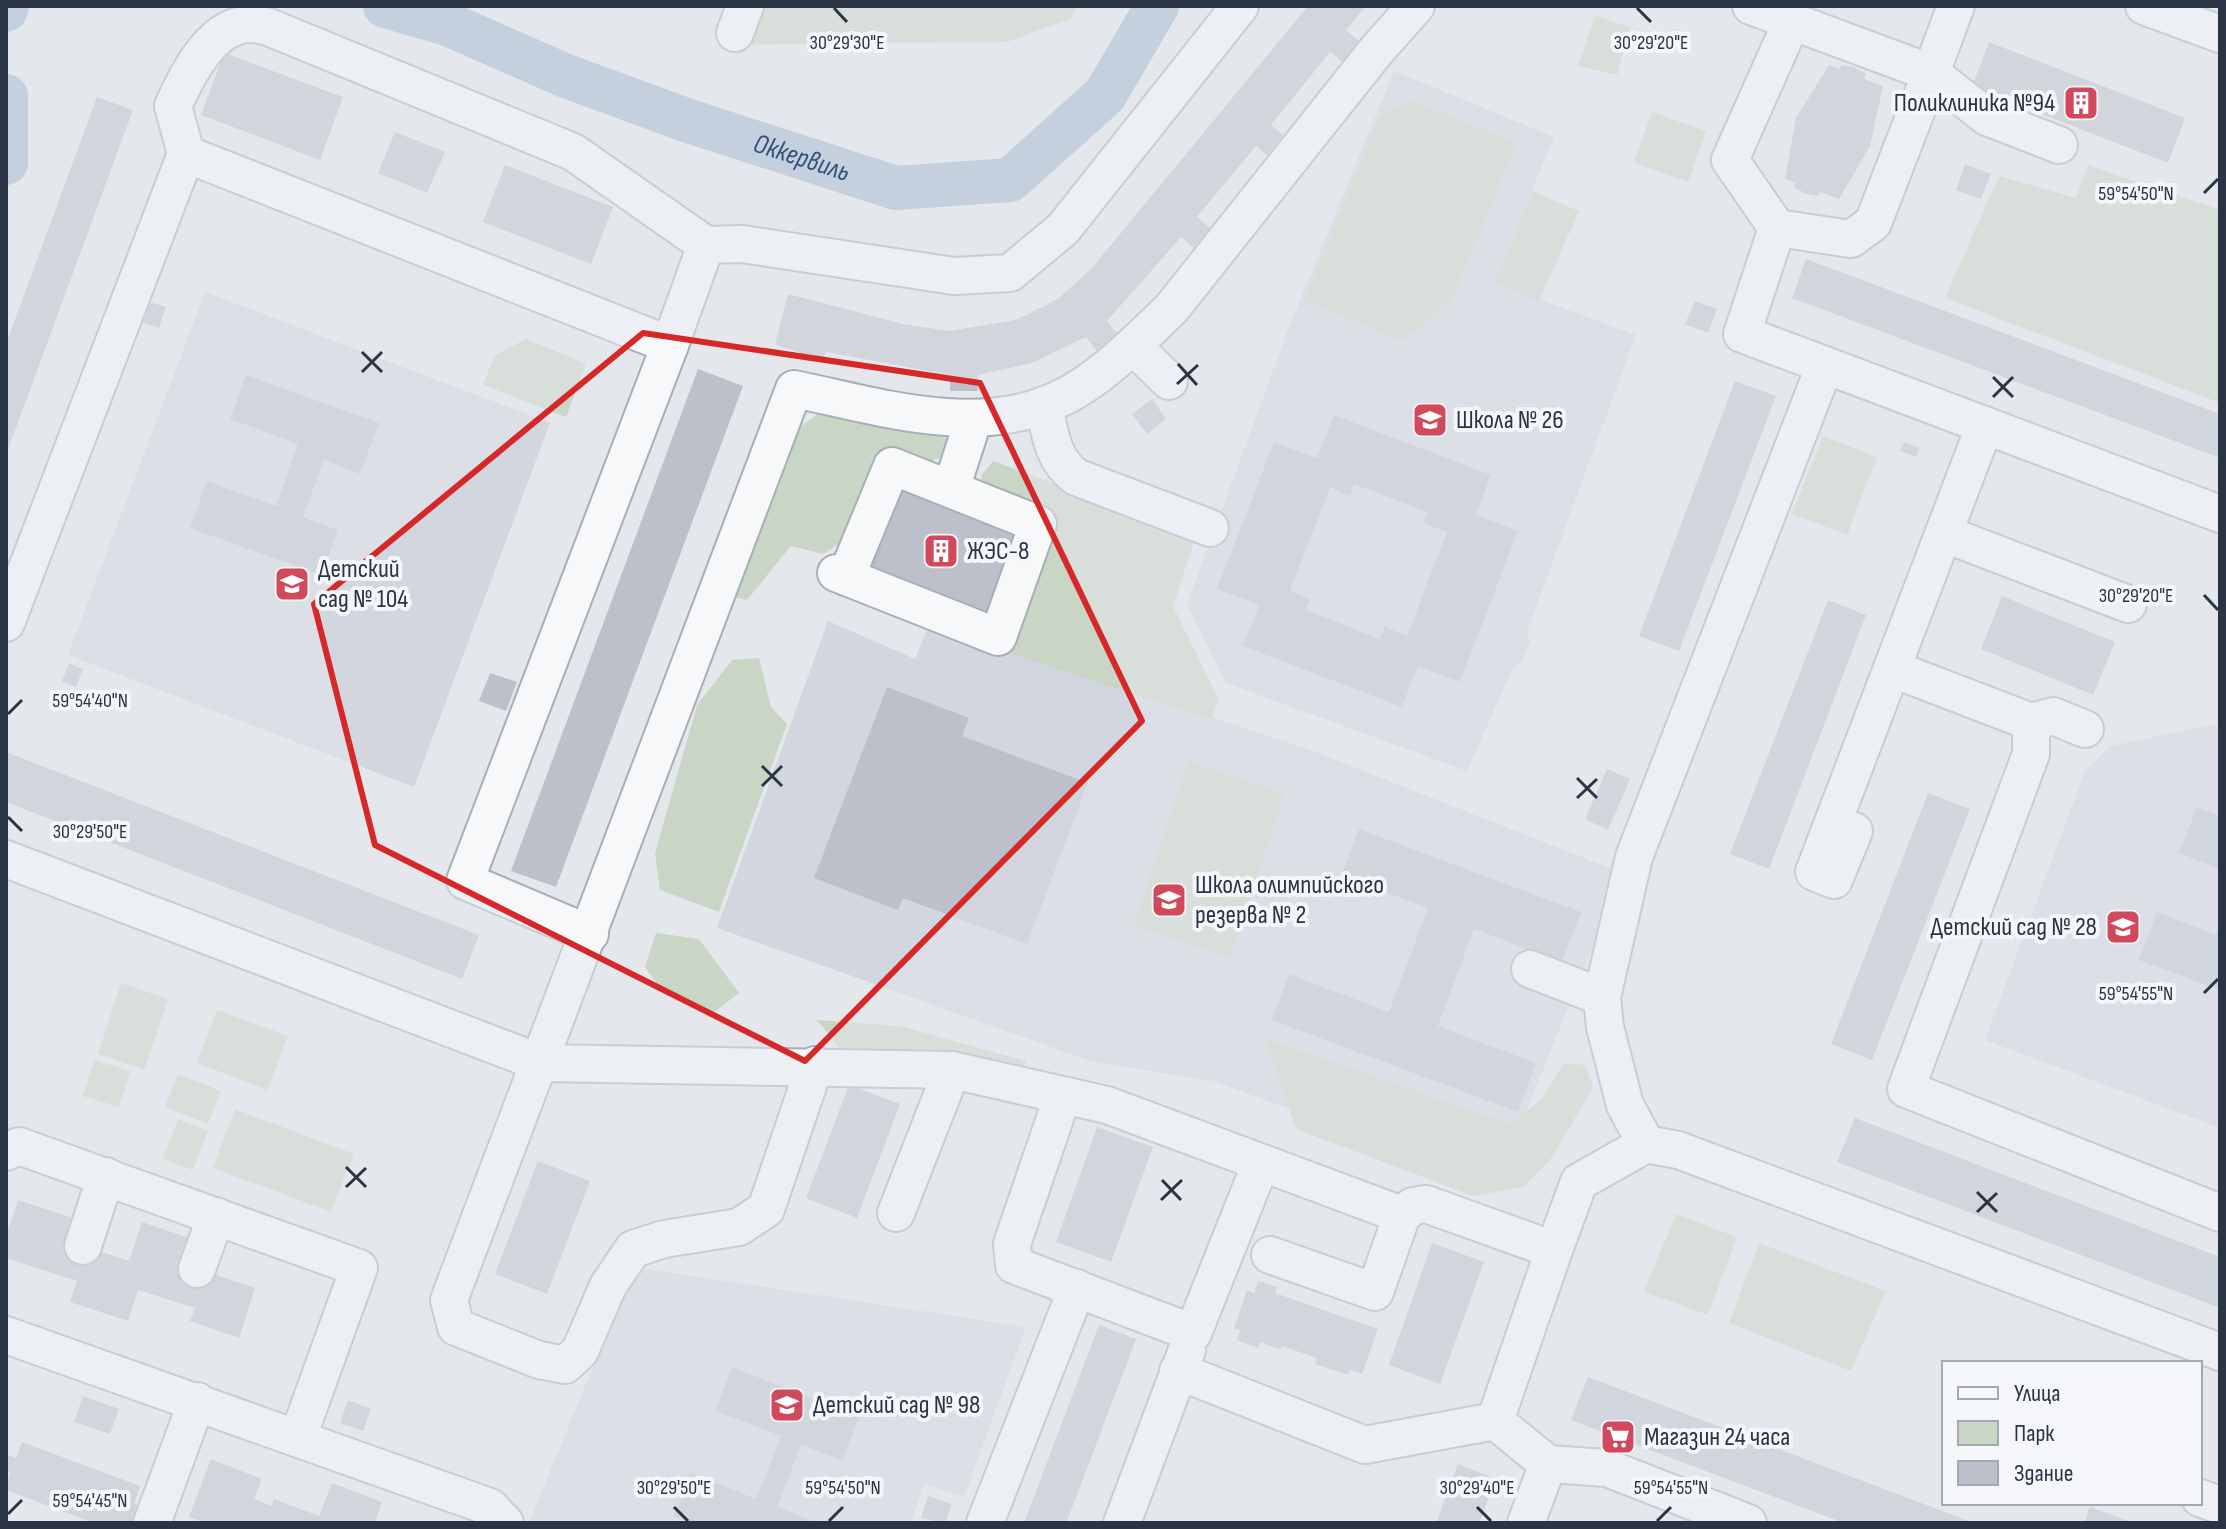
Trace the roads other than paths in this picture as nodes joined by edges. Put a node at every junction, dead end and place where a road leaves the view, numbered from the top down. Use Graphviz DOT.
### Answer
graph roads {
  1 [pos="1240,6"];
  2 [pos="1416,6"];
  3 [pos="1751,6"];
  4 [pos="1956,6"];
  5 [pos="2144,6"];
  6 [pos="1792,21"];
  7 [pos="2220,34"];
  8 [pos="1931,73"];
  9 [pos="2059,145"];
  10 [pos="186,154"];
  11 [pos="1777,228"];
  12 [pos="706,245"];
  13 [pos="670,345"];
  14 [pos="1133,346"];
  15 [pos="1825,365"];
  16 [pos="1169,381"];
  17 [pos="1044,405"];
  18 [pos="974,418"];
  19 [pos="1985,425"];
  20 [pos="951,489"];
  21 [pos="2220,514"];
  22 [pos="1210,528"];
  23 [pos="1945,534"];
  24 [pos="2128,604"];
  25 [pos="6,623"];
  26 [pos="1893,669"];
  27 [pos="2031,722"];
  28 [pos="2085,729"];
  29 [pos="1833,824"];
  30 [pos="6,859"];
  31 [pos="590,934"];
  32 [pos="1530,969"];
  33 [pos="1602,997"];
  34 [pos="541,1063"];
  35 [pos="815,1065"];
  36 [pos="952,1070"];
  37 [pos="1063,1095"];
  38 [pos="1646,1144"];
  39 [pos="6,1152"];
  40 [pos="1261,1163"];
  41 [pos="106,1176"];
  42 [pos="896,1213"];
  43 [pos="2220,1213"];
  44 [pos="1402,1215"];
  45 [pos="216,1216"];
  46 [pos="83,1246"];
  47 [pos="1554,1250"];
  48 [pos="1270,1255"];
  49 [pos="197,1269"];
  50 [pos="1077,1288"];
  51 [pos="1193,1333"];
  52 [pos="6,1335"];
  53 [pos="2220,1352"];
  54 [pos="1178,1371"];
  55 [pos="197,1401"];
  56 [pos="1495,1421"];
  57 [pos="298,1437"];
  58 [pos="1548,1464"];
  59 [pos="152,1523"];
  60 [pos="505,1523"];
  61 [pos="985,1523"];
  62 [pos="1122,1523"];
  63 [pos="1526,1523"];
  64 [pos="1748,1523"];
  1 -- 12 [label="street"];
  2 -- 14 [label="street"];
  3 -- 6 [label="street"];
  4 -- 8 [label="street"];
  5 -- 7 [label="street"];
  6 -- 8 [label="street"];
  6 -- 11 [label="street"];
  8 -- 9 [label="street"];
  8 -- 11 [label="street"];
  10 -- 12 [label="street"];
  10 -- 13 [label="street"];
  10 -- 25 [label="street"];
  11 -- 15 [label="street"];
  12 -- 13 [label="street"];
  13 -- 31 [label="street"];
  14 -- 16 [label="street"];
  14 -- 17 [label="street"];
  15 -- 19 [label="street"];
  15 -- 33 [label="street"];
  17 -- 18 [label="street"];
  17 -- 22 [label="street"];
  18 -- 20 [label="street"];
  18 -- 31 [label="street"];
  19 -- 21 [label="street"];
  19 -- 23 [label="street"];
  20 -- 20 [label="street"];
  23 -- 24 [label="street"];
  23 -- 26 [label="street"];
  26 -- 27 [label="street"];
  26 -- 29 [label="street"];
  27 -- 28 [label="street"];
  27 -- 43 [label="street"];
  30 -- 34 [label="street"];
  31 -- 34 [label="street"];
  32 -- 33 [label="street"];
  33 -- 38 [label="street"];
  34 -- 35 [label="street"];
  34 -- 35 [label="street"];
  35 -- 36 [label="street"];
  36 -- 37 [label="street"];
  36 -- 42 [label="street"];
  37 -- 40 [label="street"];
  37 -- 50 [label="street"];
  38 -- 47 [label="street"];
  38 -- 53 [label="street"];
  39 -- 41 [label="street"];
  40 -- 44 [label="street"];
  40 -- 51 [label="street"];
  41 -- 45 [label="street"];
  41 -- 46 [label="street"];
  44 -- 47 [label="street"];
  44 -- 48 [label="street"];
  45 -- 49 [label="street"];
  45 -- 57 [label="street"];
  47 -- 56 [label="street"];
  50 -- 51 [label="street"];
  50 -- 61 [label="street"];
  51 -- 54 [label="street"];
  52 -- 55 [label="street"];
  54 -- 56 [label="street"];
  54 -- 62 [label="street"];
  55 -- 57 [label="street"];
  55 -- 59 [label="street"];
  56 -- 58 [label="street"];
  57 -- 60 [label="street"];
  58 -- 63 [label="street"];
  58 -- 64 [label="street"];
}
